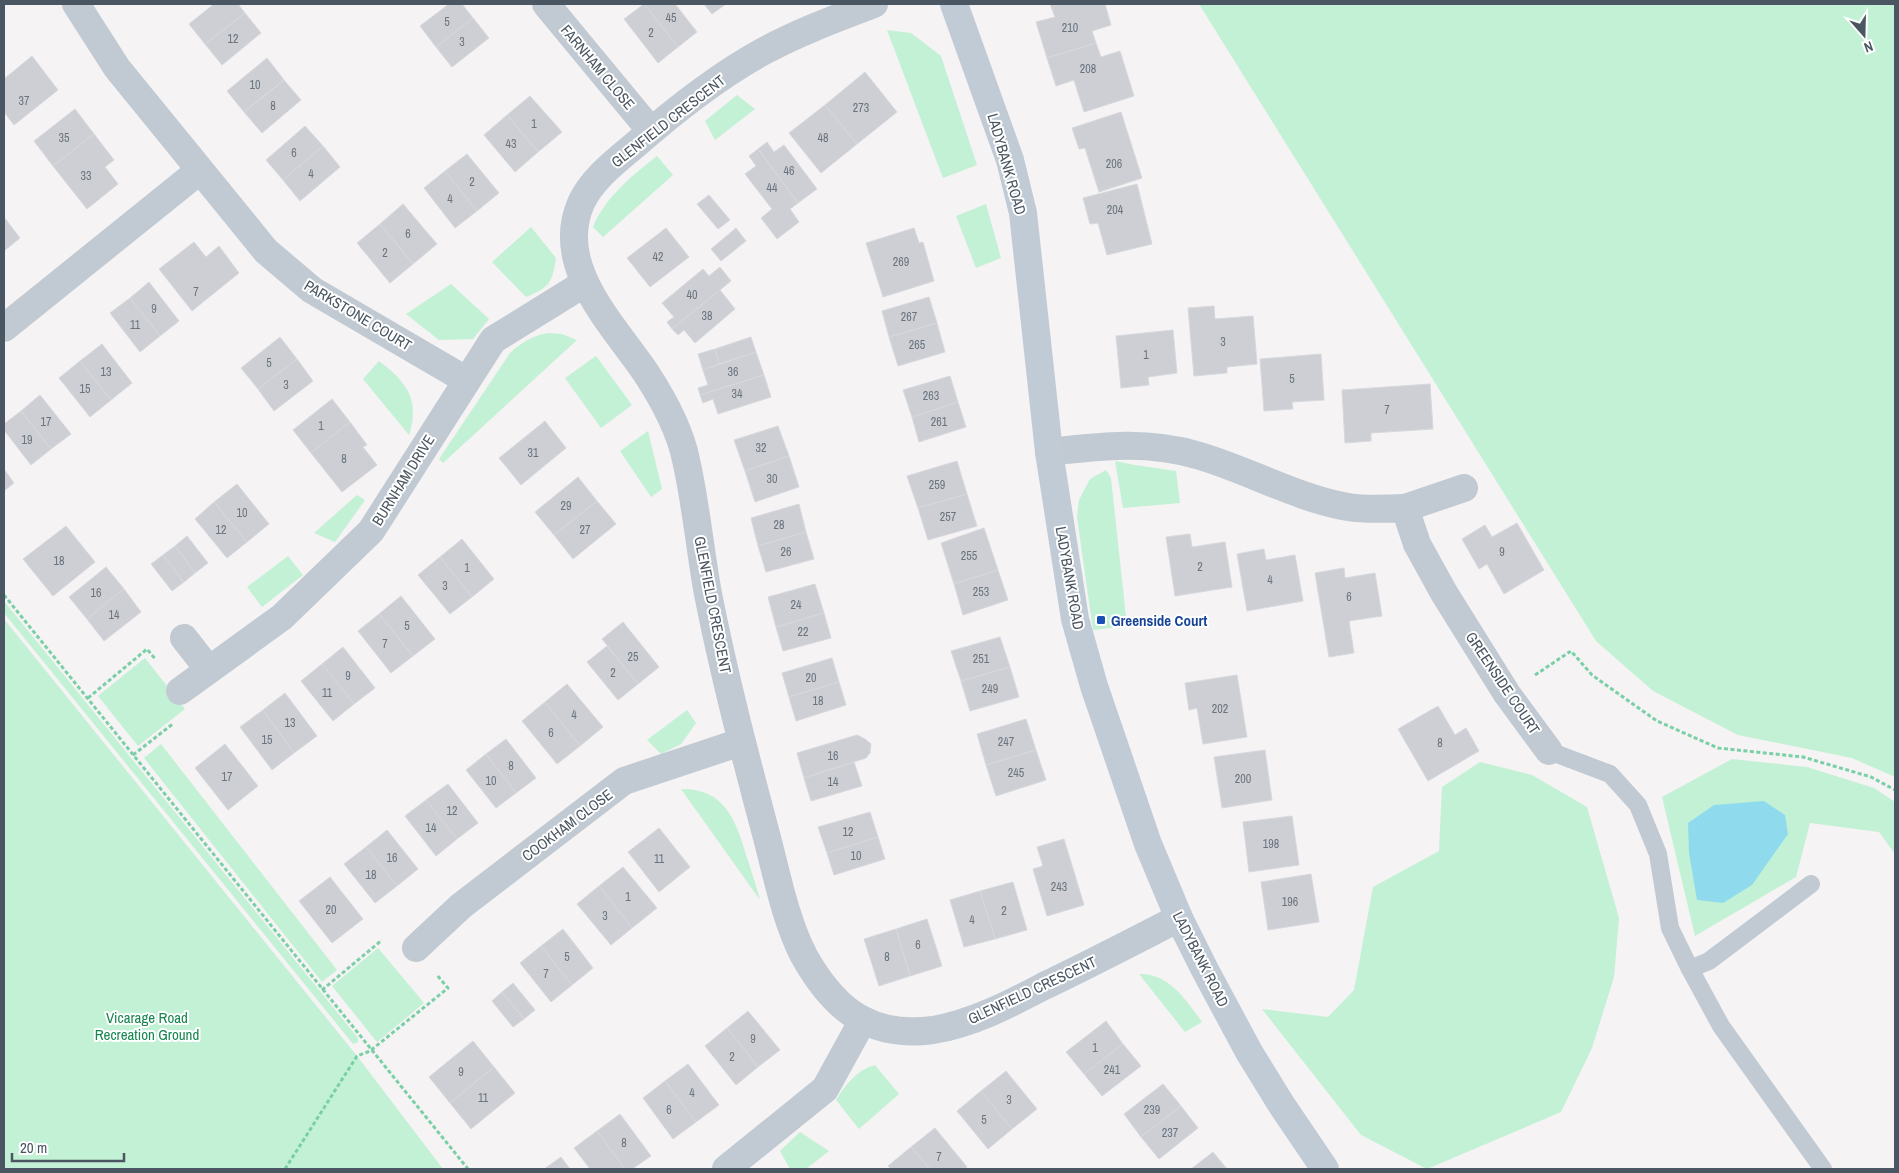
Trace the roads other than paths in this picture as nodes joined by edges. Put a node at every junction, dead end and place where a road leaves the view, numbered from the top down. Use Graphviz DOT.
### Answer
graph roads {
  1 [pos="76,4"];
  2 [pos="546,4"];
  3 [pos="874,4"];
  4 [pos="954,4"];
  5 [pos="651,131"];
  6 [pos="200,171"];
  7 [pos="585,283"];
  8 [pos="4,328"];
  9 [pos="466,380"];
  10 [pos="1048,452"];
  11 [pos="1464,488"];
  12 [pos="1406,508"];
  13 [pos="184,638"];
  14 [pos="209,670"];
  15 [pos="180,691"];
  16 [pos="741,742"];
  17 [pos="1549,751"];
  18 [pos="1811,884"];
  19 [pos="1180,918"];
  20 [pos="416,948"];
  21 [pos="1690,969"];
  22 [pos="863,1020"];
  23 [pos="726,1169"];
  24 [pos="1325,1169"];
  25 [pos="1823,1169"];
  1 -- 6 [label="street, PARKSTONE COURT"];
  2 -- 5 [label="street, FARNHAM CLOSE"];
  3 -- 5 [label="street, GLENFIELD CRESCENT"];
  4 -- 10 [label="street, LADYBANK ROAD"];
  5 -- 7 [label="street, GLENFIELD CRESCENT"];
  6 -- 8 [label="street"];
  6 -- 9 [label="street, PARKSTONE COURT"];
  7 -- 9 [label="street, BURNHAM DRIVE"];
  7 -- 16 [label="street, GLENFIELD CRESCENT"];
  9 -- 14 [label="street, BURNHAM DRIVE"];
  10 -- 12 [label="street"];
  10 -- 19 [label="street, LADYBANK ROAD"];
  11 -- 12 [label="street"];
  12 -- 17 [label="street, GREENSIDE COURT"];
  13 -- 14 [label="street"];
  14 -- 15 [label="street, BURNHAM DRIVE"];
  16 -- 20 [label="street, COOKHAM CLOSE"];
  16 -- 22 [label="street, GLENFIELD CRESCENT"];
  17 -- 21 [label="lane"];
  18 -- 21 [label="lane"];
  19 -- 22 [label="street, GLENFIELD CRESCENT"];
  19 -- 24 [label="street, LADYBANK ROAD"];
  21 -- 25 [label="lane"];
  22 -- 23 [label="street"];
}
